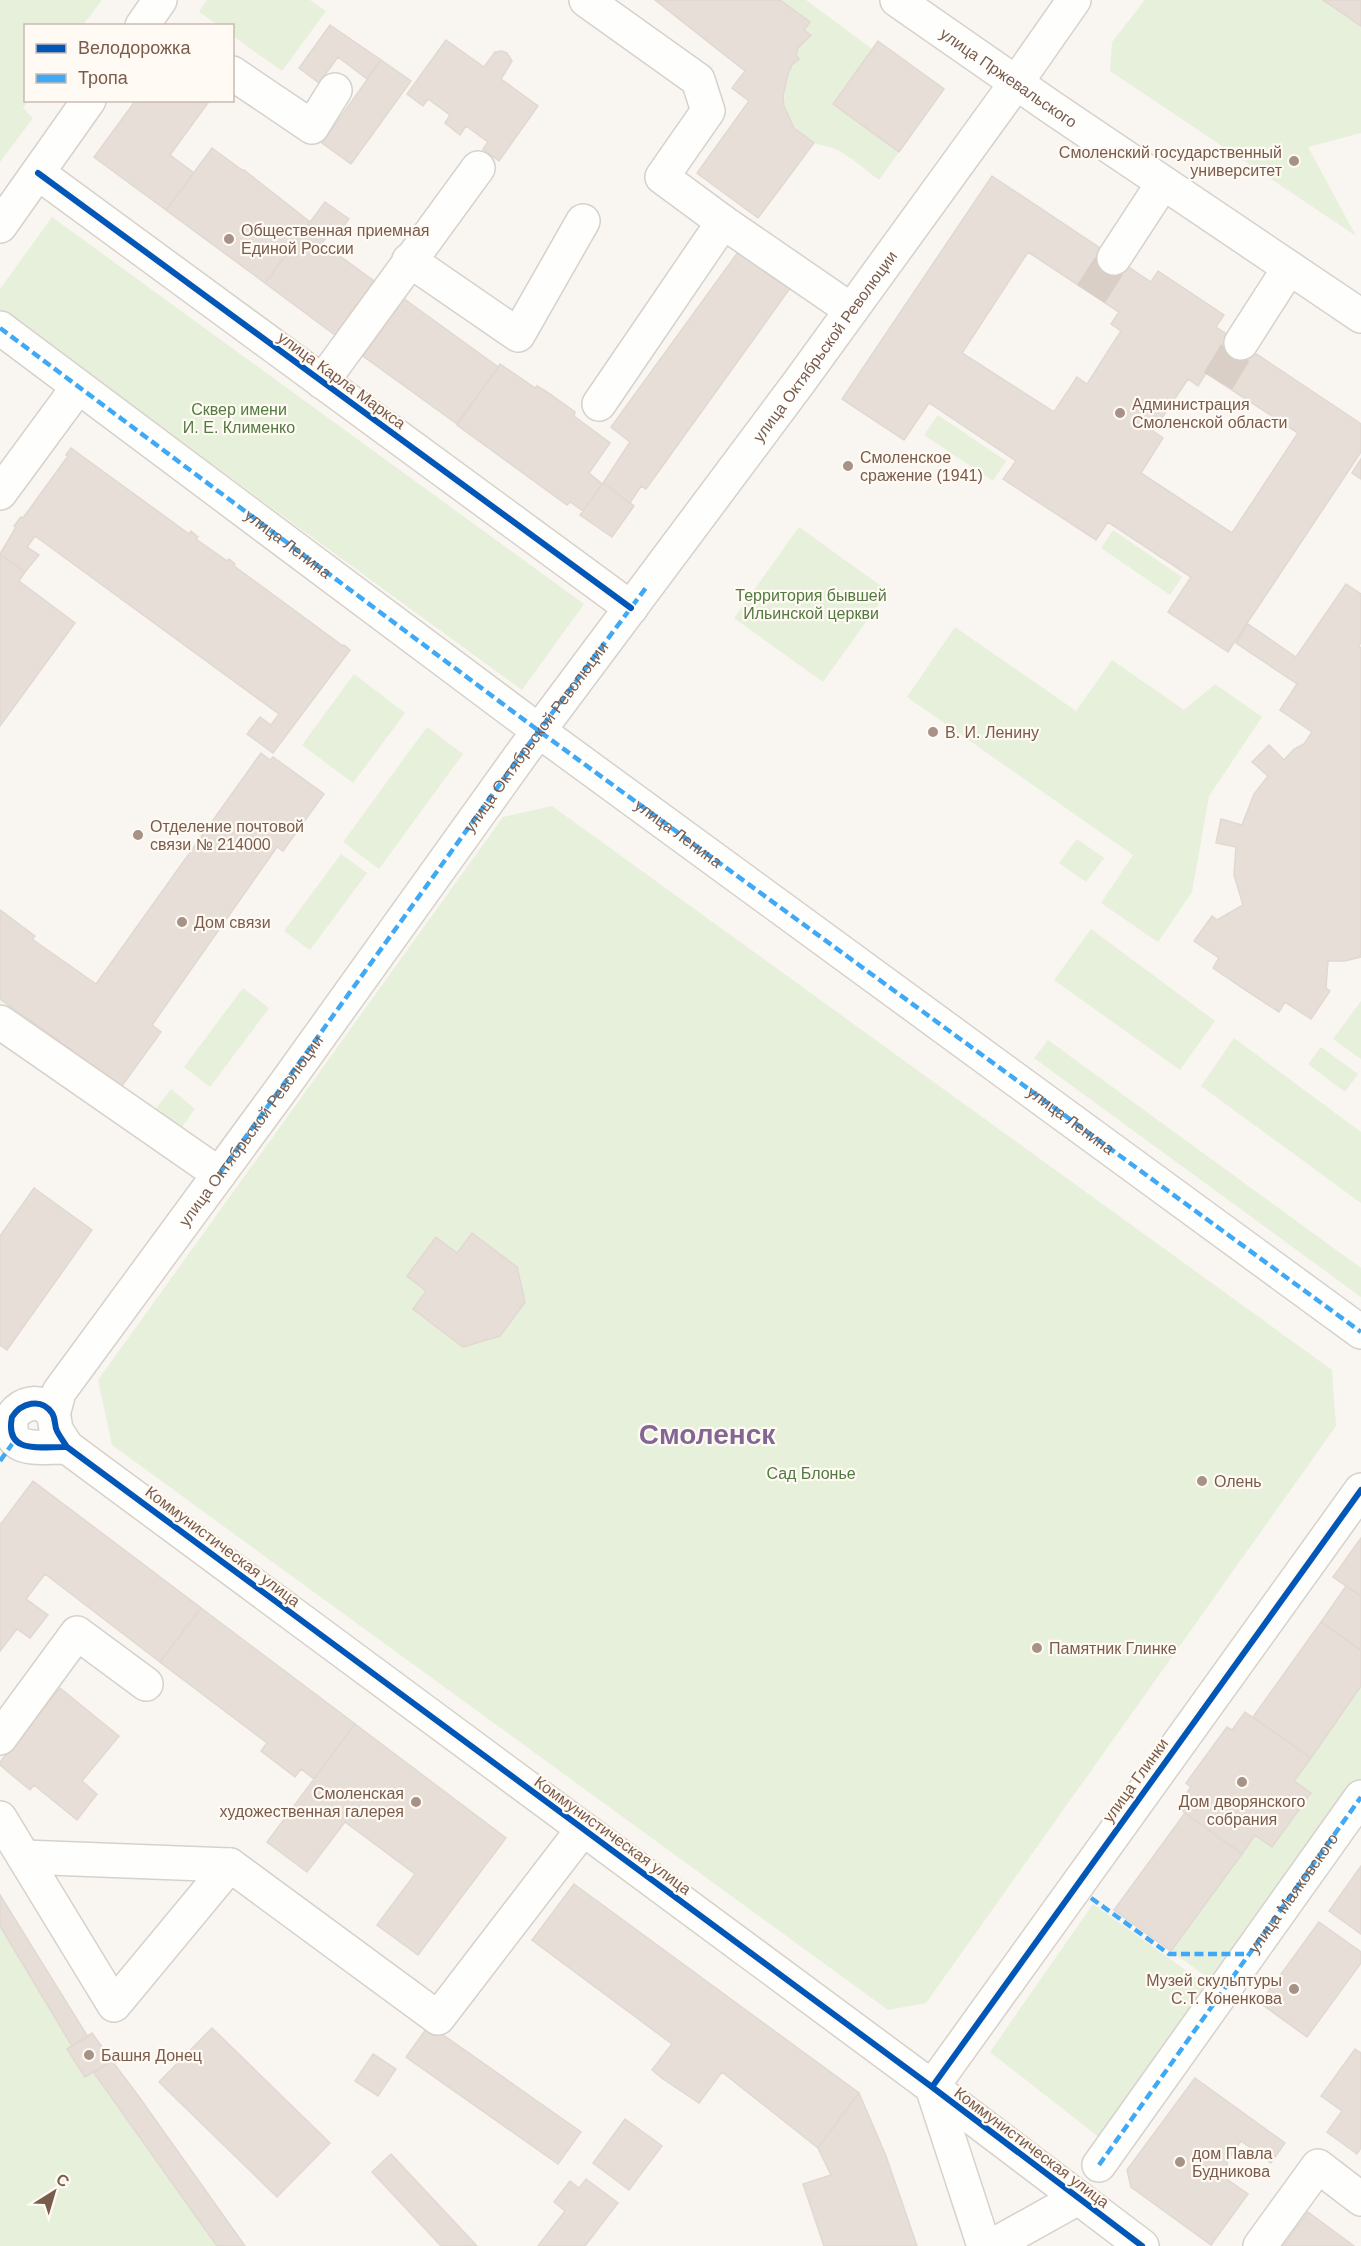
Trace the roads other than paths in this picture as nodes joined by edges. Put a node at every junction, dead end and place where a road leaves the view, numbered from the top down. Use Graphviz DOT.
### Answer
graph roads {
  1 [pos="897,0"];
  2 [pos="1074,0"];
  3 [pos="601,4"];
  4 [pos="234,74"];
  5 [pos="1016,83"];
  6 [pos="335,90"];
  7 [pos="88,102"];
  8 [pos="478,168"];
  9 [pos="38,173"];
  10 [pos="1163,183"];
  11 [pos="583,220"];
  12 [pos="723,222"];
  13 [pos="0,226"];
  14 [pos="1114,258"];
  15 [pos="409,260"];
  16 [pos="1289,268"];
  17 [pos="851,310"];
  18 [pos="1361,316"];
  19 [pos="0,328"];
  20 [pos="1241,343"];
  21 [pos="322,382"];
  22 [pos="78,387"];
  23 [pos="599,404"];
  24 [pos="0,493"];
  25 [pos="639,597"];
  26 [pos="539,731"];
  27 [pos="0,1022"];
  28 [pos="219,1174"];
  29 [pos="1361,1332"];
  30 [pos="50,1404"];
  31 [pos="67,1448"];
  32 [pos="8,1450"];
  33 [pos="1361,1490"];
  34 [pos="146,1684"];
  35 [pos="0,1738"];
  36 [pos="1361,1797"];
  37 [pos="0,1818"];
  38 [pos="583,1829"];
  39 [pos="24,1857"];
  40 [pos="230,1865"];
  41 [pos="932,2087"];
  42 [pos="1030,2162"];
  43 [pos="1099,2165"];
  44 [pos="1078,2198"];
  45 [pos="1361,2199"];
  46 [pos="970,2201"];
  47 [pos="1013,2234"];
  48 [pos="984,2246"];
  49 [pos="1142,2246"];
  50 [pos="1260,2246"];
  1 -- 5 [label="street, улица Пржевальского"];
  2 -- 5 [label="street, улица Октябрьской Революции"];
  3 -- 12 [label="street"];
  4 -- 6 [label="street"];
  5 -- 10 [label="street, улица Пржевальского"];
  5 -- 17 [label="street, улица Октябрьской Революции"];
  7 -- 9 [label="street"];
  8 -- 15 [label="street"];
  9 -- 13 [label="street"];
  9 -- 21 [label="street, улица Карла Маркса"];
  10 -- 14 [label="street"];
  10 -- 16 [label="street, улица Пржевальского"];
  11 -- 15 [label="street"];
  12 -- 17 [label="street"];
  12 -- 23 [label="street"];
  15 -- 21 [label="street"];
  16 -- 18 [label="street, улица Пржевальского"];
  16 -- 20 [label="street"];
  17 -- 25 [label="street, улица Октябрьской Революции"];
  19 -- 22 [label="street, улица Ленина"];
  21 -- 25 [label="street, улица Карла Маркса"];
  22 -- 24 [label="street"];
  22 -- 26 [label="street, улица Ленина"];
  25 -- 26 [label="street, улица Октябрьской Революции"];
  26 -- 28 [label="street, улица Октябрьской Революции"];
  26 -- 29 [label="street, улица Ленина"];
  27 -- 28 [label="street"];
  28 -- 30 [label="street, улица Октябрьской Революции"];
  30 -- 31 [label="street"];
  30 -- 32 [label="street"];
  31 -- 32 [label="street"];
  31 -- 38 [label="street, Коммунистическая улица"];
  33 -- 41 [label="street, улица Глинки"];
  34 -- 35 [label="street"];
  36 -- 43 [label="street, улица Маяковского"];
  37 -- 39 [label="street"];
  38 -- 40 [label="street"];
  38 -- 41 [label="street, Коммунистическая улица"];
  39 -- 40 [label="street"];
  39 -- 40 [label="street"];
  41 -- 42 [label="street, Коммунистическая улица"];
  41 -- 46 [label="street"];
  42 -- 44 [label="street, Коммунистическая улица"];
  42 -- 46 [label="street"];
  42 -- 47 [label="street"];
  44 -- 47 [label="street"];
  44 -- 49 [label="street, Коммунистическая улица"];
  45 -- 50 [label="street"];
  46 -- 47 [label="street"];
  46 -- 48 [label="street"];
}
